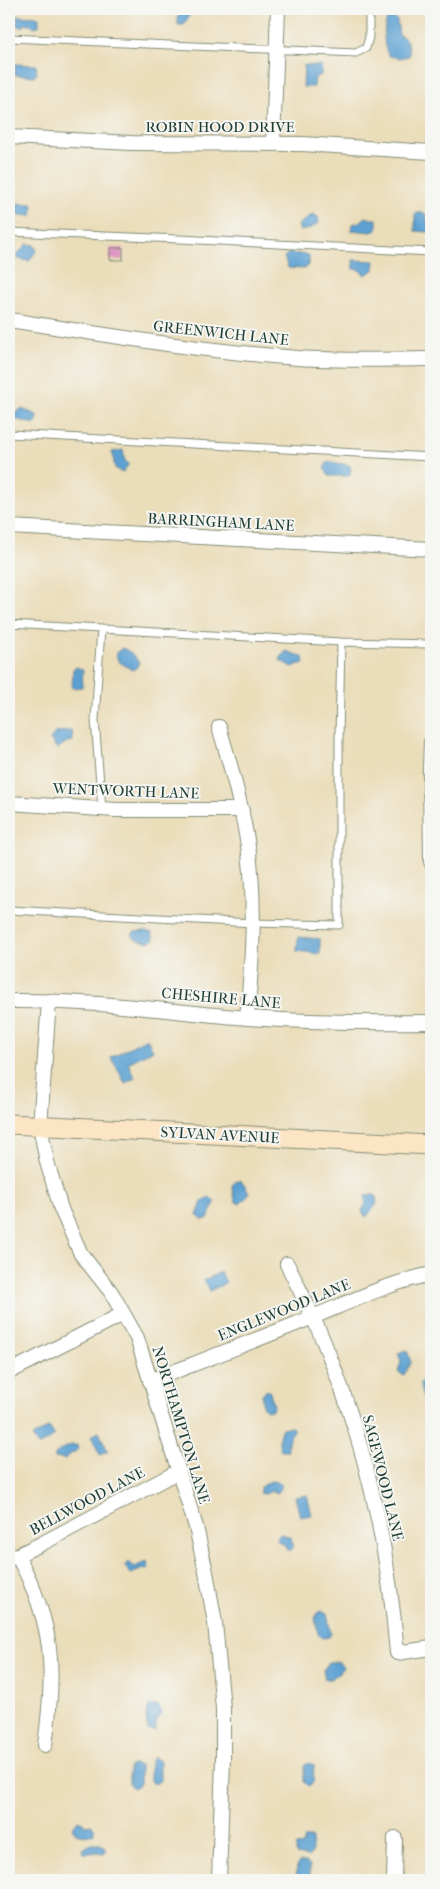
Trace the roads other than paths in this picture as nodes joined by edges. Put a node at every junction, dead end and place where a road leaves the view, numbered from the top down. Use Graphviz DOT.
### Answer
graph roads {
  1 [pos="278,9"];
  2 [pos="369,9"];
  3 [pos="9,38"];
  4 [pos="276,50"];
  5 [pos="9,137"];
  6 [pos="273,144"];
  7 [pos="431,152"];
  8 [pos="9,232"];
  9 [pos="431,252"];
  10 [pos="9,320"];
  11 [pos="431,359"];
  12 [pos="9,434"];
  13 [pos="431,456"];
  14 [pos="9,527"];
  15 [pos="431,548"];
  16 [pos="9,624"];
  17 [pos="101,629"];
  18 [pos="341,642"];
  19 [pos="431,644"];
  20 [pos="219,727"];
  21 [pos="431,742"];
  22 [pos="9,804"];
  23 [pos="102,809"];
  24 [pos="242,810"];
  25 [pos="431,862"];
  26 [pos="9,910"];
  27 [pos="252,923"];
  28 [pos="9,1001"];
  29 [pos="49,1001"];
  30 [pos="248,1018"];
  31 [pos="431,1022"];
  32 [pos="9,1124"];
  33 [pos="40,1126"];
  34 [pos="431,1145"];
  35 [pos="287,1264"];
  36 [pos="431,1274"];
  37 [pos="123,1314"];
  38 [pos="313,1317"];
  39 [pos="9,1372"];
  40 [pos="150,1381"];
  41 [pos="179,1471"];
  42 [pos="13,1557"];
  43 [pos="431,1648"];
  44 [pos="45,1745"];
  45 [pos="395,1838"];
  46 [pos="220,1880"];
  47 [pos="394,1880"];
  1 -- 4 [label="street"];
  2 -- 4 [label="lane"];
  3 -- 4 [label="lane"];
  4 -- 6 [label="street"];
  5 -- 6 [label="street, ROBIN HOOD DRIVE"];
  6 -- 7 [label="street, ROBIN HOOD DRIVE"];
  8 -- 9 [label="lane"];
  10 -- 11 [label="street, GREENWICH LANE"];
  12 -- 13 [label="lane"];
  14 -- 15 [label="street, BARRINGHAM LANE"];
  16 -- 17 [label="lane"];
  17 -- 18 [label="lane"];
  17 -- 23 [label="lane"];
  18 -- 19 [label="lane"];
  18 -- 27 [label="lane"];
  20 -- 24 [label="street"];
  21 -- 25 [label="street"];
  22 -- 23 [label="street, WENTWORTH LANE"];
  23 -- 24 [label="street, WENTWORTH LANE"];
  24 -- 27 [label="street"];
  26 -- 27 [label="lane"];
  27 -- 30 [label="street"];
  28 -- 29 [label="street, CHESHIRE LANE"];
  29 -- 30 [label="street, CHESHIRE LANE"];
  29 -- 33 [label="street, NORTHAMPTON LANE"];
  30 -- 31 [label="street, CHESHIRE LANE"];
  32 -- 33 [label="main road, SYLVAN AVENUE"];
  33 -- 34 [label="main road, SYLVAN AVENUE"];
  33 -- 37 [label="street, NORTHAMPTON LANE"];
  35 -- 38 [label="street, SAGEWOOD LANE"];
  36 -- 38 [label="street, ENGLEWOOD LANE"];
  37 -- 39 [label="street"];
  37 -- 40 [label="street, NORTHAMPTON LANE"];
  38 -- 40 [label="street, ENGLEWOOD LANE"];
  38 -- 43 [label="street, SAGEWOOD LANE"];
  40 -- 41 [label="street, NORTHAMPTON LANE"];
  41 -- 42 [label="street, BELLWOOD LANE"];
  41 -- 46 [label="street, NORTHAMPTON LANE"];
  42 -- 44 [label="street"];
  45 -- 47 [label="street"];
}
